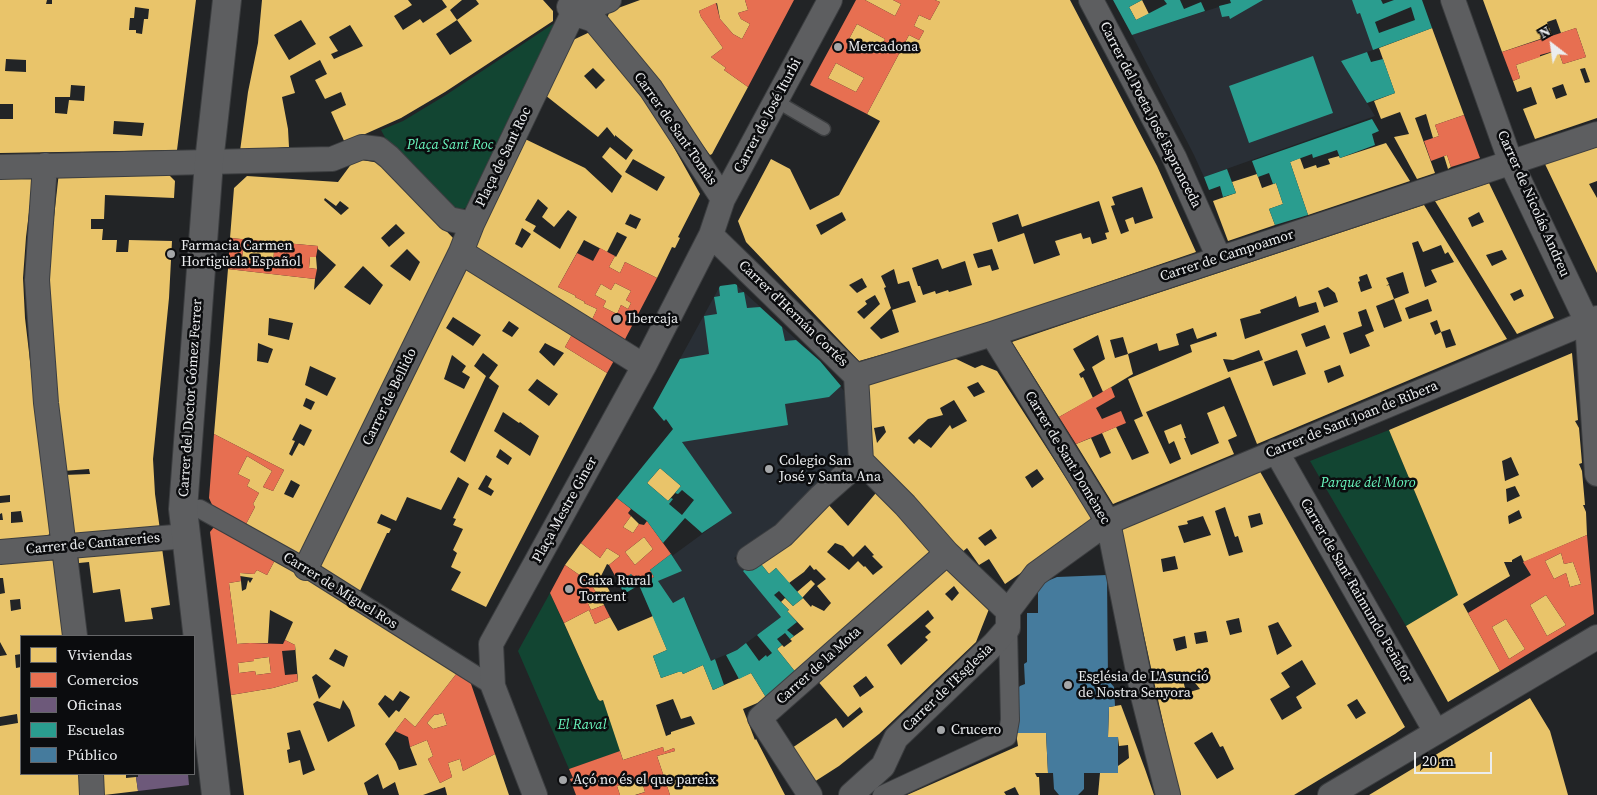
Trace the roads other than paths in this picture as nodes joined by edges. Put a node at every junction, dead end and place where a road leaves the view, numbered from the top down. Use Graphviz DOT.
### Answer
graph roads {
  1 [pos="227,0"];
  2 [pos="609,0"];
  3 [pos="830,0"];
  4 [pos="1091,0"];
  5 [pos="1453,0"];
  6 [pos="568,6"];
  7 [pos="776,101"];
  8 [pos="824,129"];
  9 [pos="1597,134"];
  10 [pos="209,162"];
  11 [pos="1511,163"];
  12 [pos="45,165"];
  13 [pos="0,167"];
  14 [pos="723,199"];
  15 [pos="472,224"];
  16 [pos="711,235"];
  17 [pos="461,252"];
  18 [pos="1219,258"];
  19 [pos="1592,320"];
  20 [pos="992,334"];
  21 [pos="644,366"];
  22 [pos="856,376"];
  23 [pos="1276,451"];
  24 [pos="861,461"];
  25 [pos="1597,474"];
  26 [pos="183,509"];
  27 [pos="1108,522"];
  28 [pos="186,536"];
  29 [pos="63,547"];
  30 [pos="0,552"];
  31 [pos="947,553"];
  32 [pos="749,558"];
  33 [pos="306,568"];
  34 [pos="1008,619"];
  35 [pos="74,635"];
  36 [pos="1597,637"];
  37 [pos="493,686"];
  38 [pos="1436,732"];
  39 [pos="91,775"];
  40 [pos="92,795"];
  41 [pos="216,795"];
  42 [pos="535,795"];
  43 [pos="810,795"];
  44 [pos="851,795"];
  45 [pos="882,795"];
  46 [pos="1168,795"];
  47 [pos="1330,795"];
  1 -- 10 [label="street, Carrer del Doctor Gómez Ferrer"];
  2 -- 6 [label="street"];
  3 -- 7 [label="street, Carrer de José Iturbi"];
  4 -- 18 [label="street, Carrer del Poeta José Espronceda"];
  5 -- 11 [label="street, Carrer de Nicolás Andreu"];
  6 -- 14 [label="street, Carrer de Sant Tomàs"];
  6 -- 15 [label="street, Plaça de Sant Roc"];
  7 -- 8 [label="lane"];
  7 -- 14 [label="street, Carrer de José Iturbi"];
  9 -- 11 [label="street, Carrer de Campoamor"];
  10 -- 12 [label="street, Plaça de Sant Roc"];
  10 -- 15 [label="street, Plaça de Sant Roc"];
  10 -- 26 [label="street, Carrer del Doctor Gómez Ferrer"];
  11 -- 18 [label="street, Carrer de Campoamor"];
  11 -- 19 [label="street, Carrer de Nicolás Andreu"];
  12 -- 13 [label="street, Plaça de Sant Roc"];
  12 -- 29 [label="street"];
  14 -- 16 [label="street, Carrer de José Iturbi"];
  15 -- 17 [label="street, Carrer de Bellido"];
  16 -- 21 [label="street, Plaça Mestre Giner"];
  16 -- 22 [label="street, Carrer d'Hernán Cortés"];
  17 -- 21 [label="street"];
  17 -- 33 [label="street, Carrer de Bellido"];
  18 -- 20 [label="street, Carrer de Campoamor"];
  19 -- 23 [label="street, Carrer de Sant Joan de Ribera"];
  19 -- 25 [label="street"];
  20 -- 22 [label="street, Carrer de Campoamor"];
  20 -- 27 [label="street, Carrer de Sant Domènec"];
  21 -- 37 [label="street, Plaça Mestre Giner"];
  22 -- 24 [label="street, Carrer d'Hernán Cortés"];
  23 -- 27 [label="street, Carrer de Sant Joan de Ribera"];
  23 -- 38 [label="street, Carrer de Sant Raimundo Peñafor"];
  24 -- 31 [label="street"];
  24 -- 32 [label="street"];
  26 -- 28 [label="street, Carrer del Doctor Gómez Ferrer"];
  26 -- 33 [label="street, Carrer de Miguel Ros"];
  27 -- 34 [label="street, Carrer de l'Esglesia"];
  27 -- 46 [label="street, Carrer de Sant Domènec"];
  28 -- 29 [label="street, Carrer de Cantareries"];
  28 -- 41 [label="street, Carrer del Doctor Gómez Ferrer"];
  29 -- 30 [label="street, Carrer de Cantareries"];
  29 -- 35 [label="street"];
  31 -- 34 [label="street"];
  31 -- 43 [label="street, Carrer de la Mota"];
  33 -- 37 [label="street, Carrer de Miguel Ros"];
  34 -- 44 [label="street, Carrer de l'Esglesia"];
  34 -- 45 [label="street, Carrer de l'Esglesia"];
  36 -- 38 [label="street"];
  37 -- 42 [label="street, Plaça Mestre Giner"];
  38 -- 47 [label="street"];
  39 -- 40 [label="street"];
}
